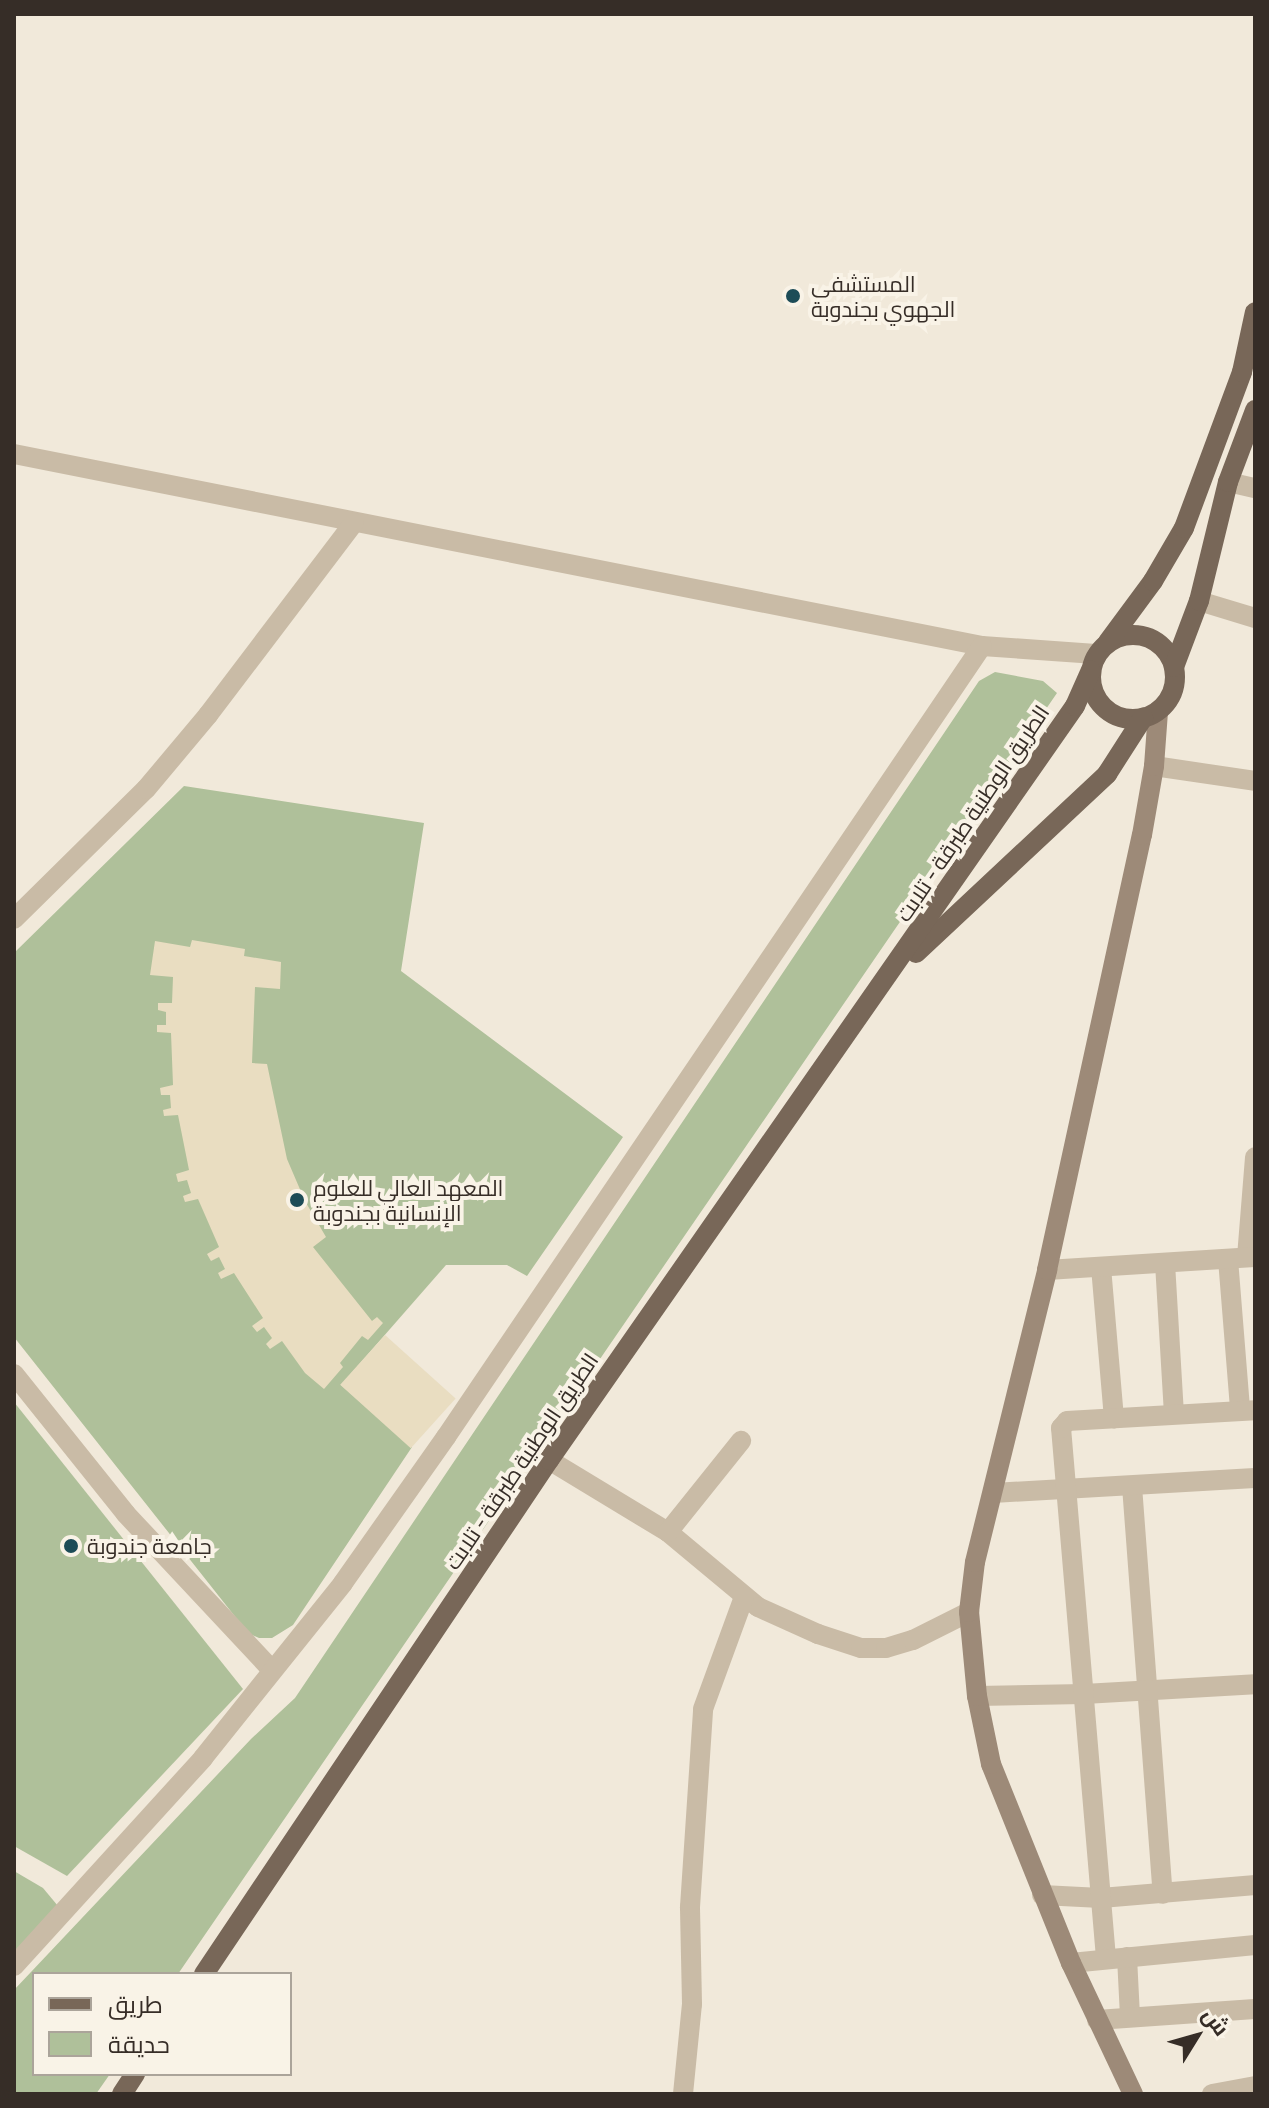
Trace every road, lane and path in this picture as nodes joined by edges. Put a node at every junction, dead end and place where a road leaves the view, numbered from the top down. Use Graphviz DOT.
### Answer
graph roads {
  1 [pos="1255,312"];
  2 [pos="1255,410"];
  3 [pos="14,454"];
  4 [pos="1228,482"];
  5 [pos="1255,488"];
  6 [pos="354,523"];
  7 [pos="1199,601"];
  8 [pos="1255,618"];
  9 [pos="982,646"];
  10 [pos="1098,656"];
  11 [pos="1174,667"];
  12 [pos="1150,715"];
  13 [pos="1154,766"];
  14 [pos="1255,781"];
  15 [pos="14,919"];
  16 [pos="887,981"];
  17 [pos="1255,1157"];
  18 [pos="1243,1258"];
  19 [pos="1165,1263"];
  20 [pos="1101,1267"];
  21 [pos="1047,1270"];
  22 [pos="14,1374"];
  23 [pos="1248,1409"];
  24 [pos="1174,1414"];
  25 [pos="1114,1418"];
  26 [pos="741,1441"];
  27 [pos="549,1460"];
  28 [pos="1255,1478"];
  29 [pos="1132,1486"];
  30 [pos="1066,1491"];
  31 [pos="993,1493"];
  32 [pos="668,1532"];
  33 [pos="744,1597"];
  34 [pos="969,1612"];
  35 [pos="271,1669"];
  36 [pos="1255,1684"];
  37 [pos="1147,1691"];
  38 [pos="1084,1694"];
  39 [pos="977,1696"];
  40 [pos="1255,1885"];
  41 [pos="1163,1894"];
  42 [pos="1042,1895"];
  43 [pos="1101,1898"];
  44 [pos="1255,1945"];
  45 [pos="1117,1958"];
  46 [pos="1071,1963"];
  47 [pos="14,1966"];
  48 [pos="205,1972"];
  49 [pos="1255,2009"];
  50 [pos="1130,2016"];
  51 [pos="1097,2020"];
  52 [pos="134,2076"];
  53 [pos="1255,2086"];
  54 [pos="122,2094"];
  55 [pos="683,2094"];
  56 [pos="1133,2094"];
  57 [pos="1212,2094"];
  1 -- 10 [label="main road, الطريق الوطنية طبرقة - تلابت"];
  2 -- 4 [label="main road"];
  3 -- 6 [label="street"];
  4 -- 5 [label="street"];
  4 -- 7 [label="main road"];
  6 -- 9 [label="street"];
  6 -- 15 [label="street"];
  7 -- 8 [label="street"];
  7 -- 11 [label="main road"];
  9 -- 10 [label="street"];
  9 -- 35 [label="street"];
  10 -- 11 [label="main road"];
  10 -- 12 [label="main road"];
  10 -- 16 [label="main road, الطريق الوطنية طبرقة - تلابت"];
  11 -- 12 [label="main road"];
  12 -- 13 [label="street"];
  12 -- 16 [label="main road, الطريق الوطنية طبرقة - تلابت"];
  13 -- 14 [label="street"];
  13 -- 21 [label="street"];
  16 -- 27 [label="main road, الطريق الوطنية طبرقة - تلابت"];
  17 -- 18 [label="street"];
  18 -- 19 [label="street"];
  18 -- 23 [label="street"];
  19 -- 20 [label="street"];
  19 -- 24 [label="street"];
  20 -- 21 [label="street"];
  20 -- 25 [label="street"];
  21 -- 31 [label="street"];
  22 -- 35 [label="street"];
  23 -- 24 [label="street"];
  24 -- 25 [label="street"];
  25 -- 30 [label="street"];
  26 -- 32 [label="street"];
  27 -- 32 [label="street"];
  27 -- 48 [label="main road, الطريق الوطنية طبرقة - تلابت"];
  28 -- 29 [label="street"];
  29 -- 30 [label="street"];
  29 -- 37 [label="street"];
  30 -- 31 [label="street"];
  30 -- 38 [label="street"];
  31 -- 34 [label="street"];
  32 -- 33 [label="street"];
  33 -- 34 [label="street"];
  33 -- 55 [label="street"];
  34 -- 39 [label="street"];
  35 -- 47 [label="street"];
  36 -- 37 [label="street"];
  37 -- 38 [label="street"];
  37 -- 41 [label="street"];
  38 -- 39 [label="street"];
  38 -- 43 [label="street"];
  39 -- 42 [label="street"];
  40 -- 41 [label="street"];
  41 -- 43 [label="street"];
  42 -- 43 [label="street"];
  42 -- 46 [label="street"];
  43 -- 45 [label="street"];
  44 -- 45 [label="street"];
  45 -- 46 [label="street"];
  45 -- 50 [label="street"];
  46 -- 51 [label="street"];
  49 -- 50 [label="street"];
  50 -- 51 [label="street"];
  51 -- 56 [label="street"];
  52 -- 54 [label="main road"];
  53 -- 57 [label="street"];
}
